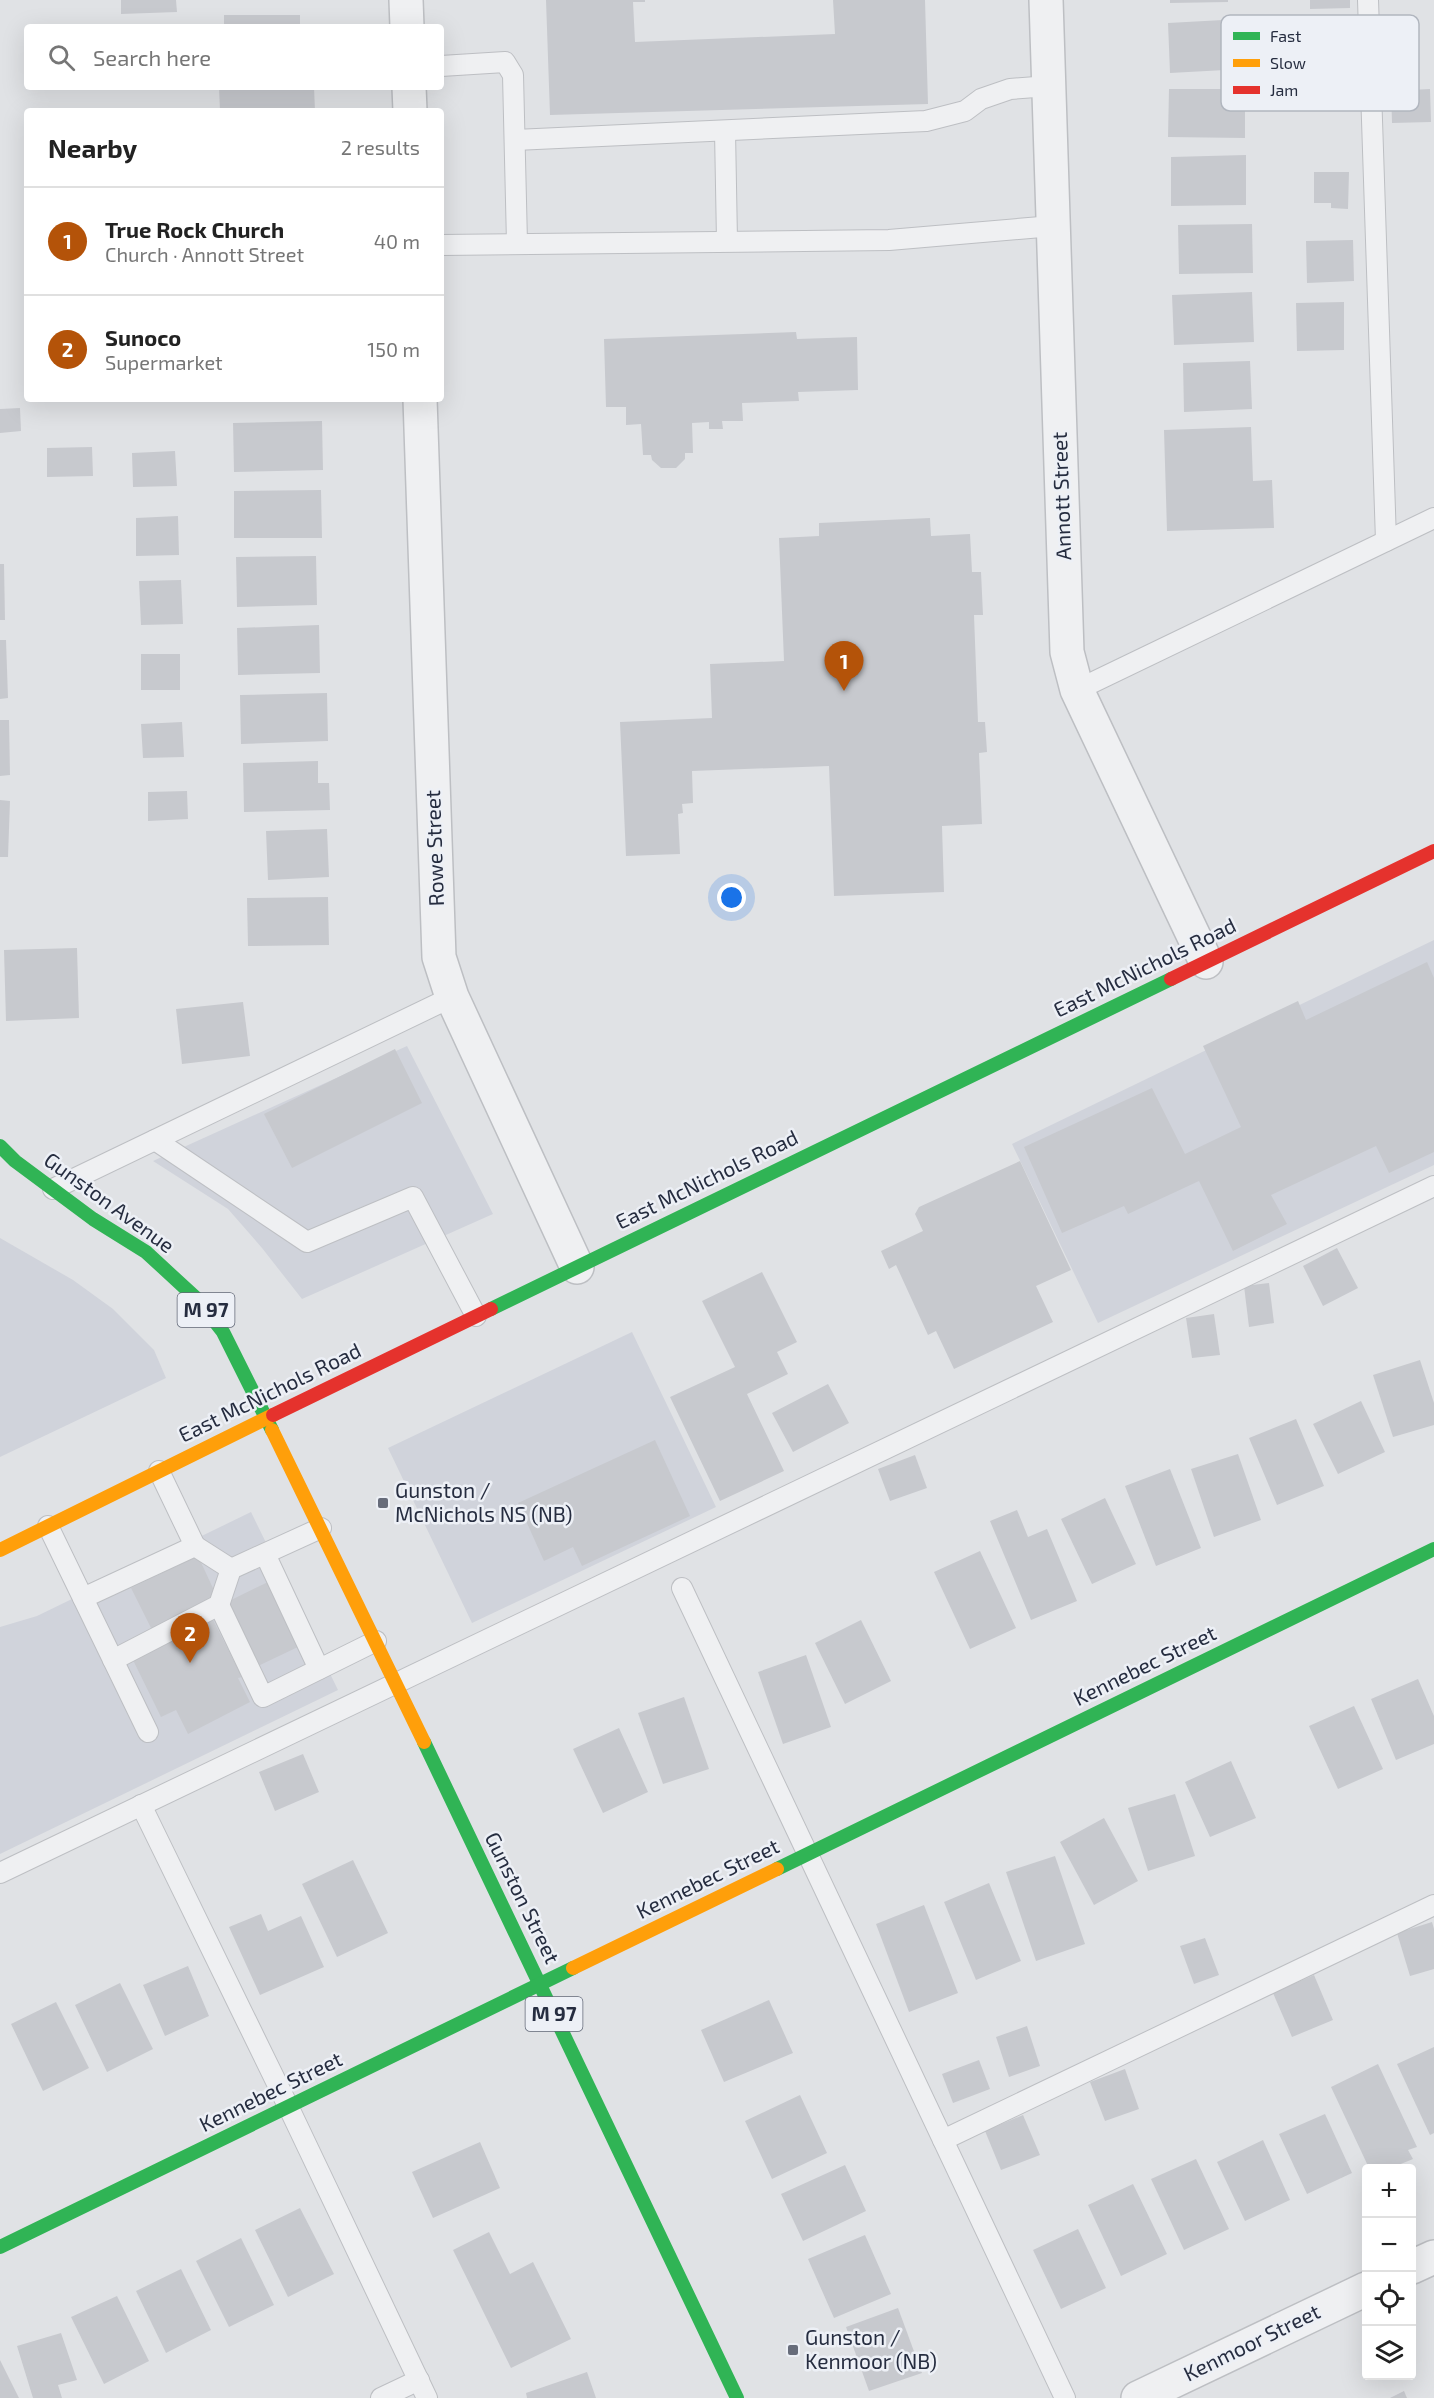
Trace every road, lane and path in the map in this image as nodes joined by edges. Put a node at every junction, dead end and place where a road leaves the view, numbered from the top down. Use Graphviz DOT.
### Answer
graph roads {
  1 [pos="406,0"];
  2 [pos="1046,0"];
  3 [pos="1368,0"];
  4 [pos="1368,15"];
  5 [pos="407,24"];
  6 [pos="444,66"];
  7 [pos="1048,86"];
  8 [pos="409,90"];
  9 [pos="410,108"];
  10 [pos="1372,111"];
  11 [pos="725,130"];
  12 [pos="514,140"];
  13 [pos="1053,226"];
  14 [pos="728,241"];
  15 [pos="517,243"];
  16 [pos="444,245"];
  17 [pos="420,402"];
  18 [pos="1434,518"];
  19 [pos="1386,541"];
  20 [pos="1077,690"];
  21 [pos="1434,851"];
  22 [pos="1206,962"];
  23 [pos="452,997"];
  24 [pos="155,1140"];
  25 [pos="0,1146"];
  26 [pos="1434,1186"];
  27 [pos="53,1189"];
  28 [pos="577,1267"];
  29 [pos="476,1316"];
  30 [pos="267,1418"];
  31 [pos="159,1471"];
  32 [pos="48,1526"];
  33 [pos="321,1528"];
  34 [pos="195,1546"];
  35 [pos="1434,1549"];
  36 [pos="0,1550"];
  37 [pos="265,1554"];
  38 [pos="231,1569"];
  39 [pos="682,1588"];
  40 [pos="83,1598"];
  41 [pos="219,1605"];
  42 [pos="376,1641"];
  43 [pos="113,1660"];
  44 [pos="319,1669"];
  45 [pos="394,1682"];
  46 [pos="148,1732"];
  47 [pos="141,1805"];
  48 [pos="807,1854"];
  49 [pos="0,1873"];
  50 [pos="1434,1905"];
  51 [pos="540,1984"];
  52 [pos="288,2106"];
  53 [pos="943,2140"];
  54 [pos="0,2247"];
  55 [pos="1434,2256"];
  56 [pos="1416,2265"];
  57 [pos="1362,2291"];
  58 [pos="418,2380"];
  59 [pos="381,2398"];
  60 [pos="427,2398"];
  61 [pos="737,2398"];
  62 [pos="1065,2398"];
  63 [pos="1138,2398"];
  1 -- 5 [label="street"];
  2 -- 7 [label="street, Annott Street"];
  3 -- 4 [label="lane"];
  6 -- 12 [label="lane"];
  7 -- 11 [label="lane"];
  7 -- 13 [label="street, Annott Street"];
  8 -- 9 [label="street"];
  10 -- 19 [label="lane"];
  11 -- 12 [label="lane"];
  11 -- 14 [label="lane"];
  12 -- 15 [label="lane"];
  13 -- 14 [label="lane"];
  13 -- 20 [label="street, Annott Street"];
  14 -- 15 [label="lane"];
  15 -- 16 [label="lane"];
  17 -- 23 [label="street, Rowe Street"];
  18 -- 19 [label="lane"];
  19 -- 20 [label="lane"];
  20 -- 22 [label="street, Annott Street"];
  21 -- 22 [label="street, East McNichols Road"];
  22 -- 28 [label="street, East McNichols Road"];
  23 -- 24 [label="lane"];
  23 -- 28 [label="street, Rowe Street"];
  24 -- 27 [label="lane"];
  24 -- 29 [label="lane"];
  25 -- 27 [label="street, Gunston Avenue / M 97"];
  26 -- 45 [label="lane"];
  27 -- 30 [label="street, Gunston Avenue / M 97"];
  28 -- 29 [label="street, East McNichols Road"];
  29 -- 30 [label="street, East McNichols Road"];
  30 -- 31 [label="street, East McNichols Road"];
  30 -- 33 [label="street, Gunston Street / M 97"];
  31 -- 32 [label="street, East McNichols Road"];
  31 -- 34 [label="lane"];
  32 -- 36 [label="street, East McNichols Road"];
  32 -- 40 [label="lane"];
  33 -- 37 [label="lane"];
  33 -- 42 [label="street, Gunston Street / M 97"];
  34 -- 38 [label="lane"];
  34 -- 40 [label="lane"];
  35 -- 48 [label="street, Kennebec Street"];
  37 -- 38 [label="lane"];
  37 -- 44 [label="lane"];
  38 -- 41 [label="lane"];
  39 -- 48 [label="lane"];
  40 -- 43 [label="lane"];
  41 -- 43 [label="lane"];
  41 -- 44 [label="lane"];
  42 -- 44 [label="lane"];
  42 -- 45 [label="street, Gunston Street / M 97"];
  43 -- 46 [label="lane"];
  45 -- 47 [label="lane"];
  45 -- 51 [label="street, Gunston Street / M 97"];
  47 -- 49 [label="lane"];
  47 -- 52 [label="lane"];
  48 -- 51 [label="street, Kennebec Street"];
  48 -- 53 [label="lane"];
  50 -- 53 [label="lane"];
  51 -- 52 [label="street, Kennebec Street"];
  51 -- 61 [label="street, Gunston Street / M 97"];
  52 -- 54 [label="street, Kennebec Street"];
  52 -- 58 [label="lane"];
  53 -- 62 [label="lane"];
  55 -- 56 [label="street"];
  57 -- 63 [label="street, Kenmoor Street"];
  58 -- 59 [label="lane"];
  58 -- 60 [label="lane"];
}
